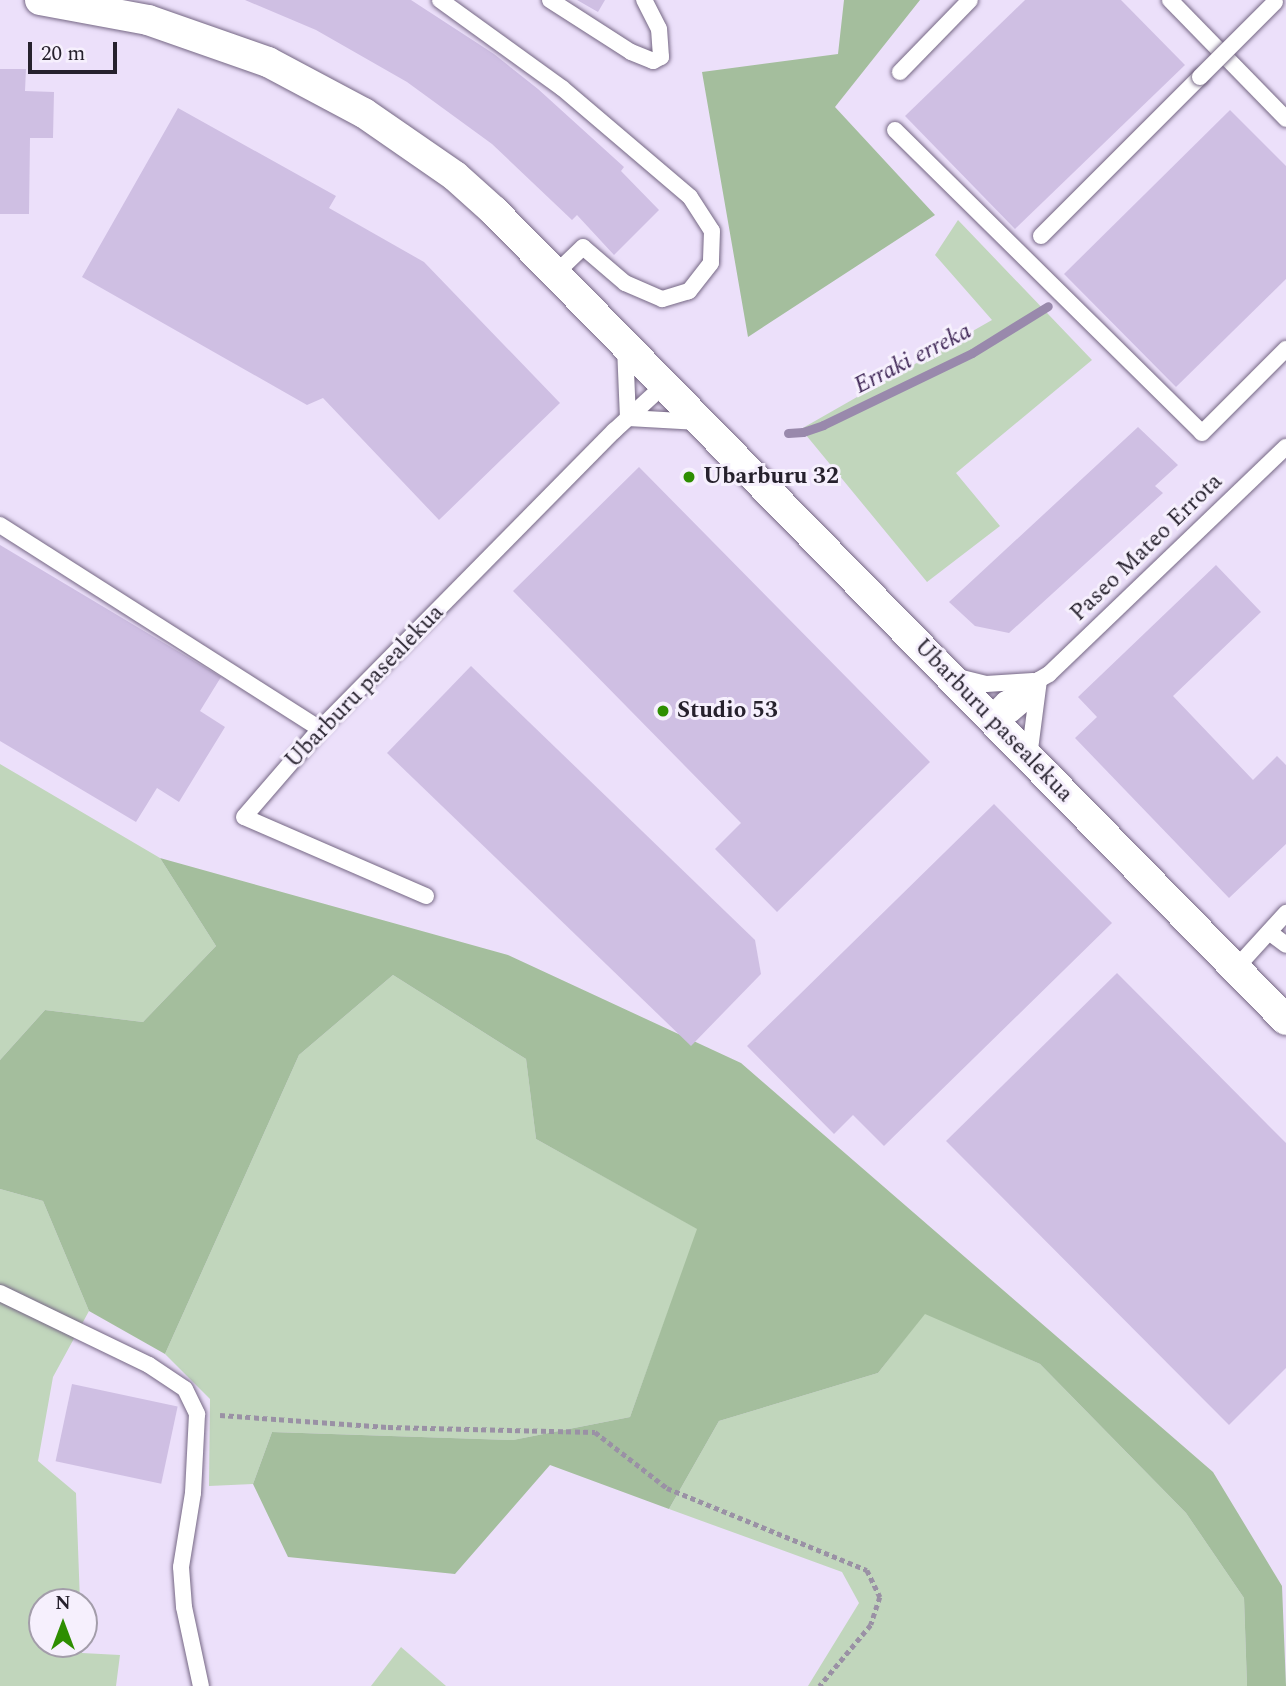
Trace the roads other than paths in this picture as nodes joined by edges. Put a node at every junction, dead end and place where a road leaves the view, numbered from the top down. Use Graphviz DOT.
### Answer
graph roads {
  1 [pos="40,0"];
  2 [pos="439,0"];
  3 [pos="550,0"];
  4 [pos="644,0"];
  5 [pos="970,0"];
  6 [pos="1170,0"];
  7 [pos="1276,1"];
  8 [pos="900,72"];
  9 [pos="1286,119"];
  10 [pos="895,130"];
  11 [pos="1041,236"];
  12 [pos="555,274"];
  13 [pos="624,344"];
  14 [pos="1286,349"];
  15 [pos="664,385"];
  16 [pos="628,418"];
  17 [pos="701,422"];
  18 [pos="1286,447"];
  19 [pos="0,525"];
  20 [pos="948,674"];
  21 [pos="1037,687"];
  22 [pos="988,716"];
  23 [pos="320,729"];
  24 [pos="1029,757"];
  25 [pos="426,897"];
  26 [pos="1286,913"];
  27 [pos="1269,932"];
  28 [pos="1286,946"];
  29 [pos="1235,969"];
  30 [pos="1286,1020"];
  31 [pos="0,1293"];
  32 [pos="201,1686"];
  1 -- 12 [label="street, Ubarburu pasealekua"];
  2 -- 12 [label="lane"];
  3 -- 4 [label="lane"];
  5 -- 8 [label="lane"];
  6 -- 9 [label="lane"];
  7 -- 11 [label="lane, bridge"];
  10 -- 14 [label="lane"];
  12 -- 13 [label="street, Ubarburu pasealekua"];
  13 -- 15 [label="street, Ubarburu pasealekua"];
  13 -- 16 [label="lane"];
  15 -- 16 [label="lane, Ubarburu pasealekua"];
  15 -- 17 [label="street, Ubarburu pasealekua"];
  16 -- 17 [label="lane"];
  16 -- 23 [label="lane, Ubarburu pasealekua"];
  17 -- 20 [label="street, Ubarburu pasealekua"];
  18 -- 21 [label="lane, Paseo Mateo Errota"];
  19 -- 23 [label="lane"];
  20 -- 21 [label="lane"];
  20 -- 22 [label="street, Ubarburu pasealekua"];
  21 -- 22 [label="lane, Paseo Mateo Errota"];
  21 -- 24 [label="lane"];
  22 -- 24 [label="street, Ubarburu pasealekua"];
  23 -- 25 [label="lane, Ubarburu pasealekua"];
  24 -- 29 [label="street, Ubarburu pasealekua"];
  26 -- 27 [label="lane"];
  27 -- 28 [label="lane"];
  27 -- 29 [label="lane"];
  29 -- 30 [label="street, Ubarburu pasealekua"];
  31 -- 32 [label="lane"];
}
